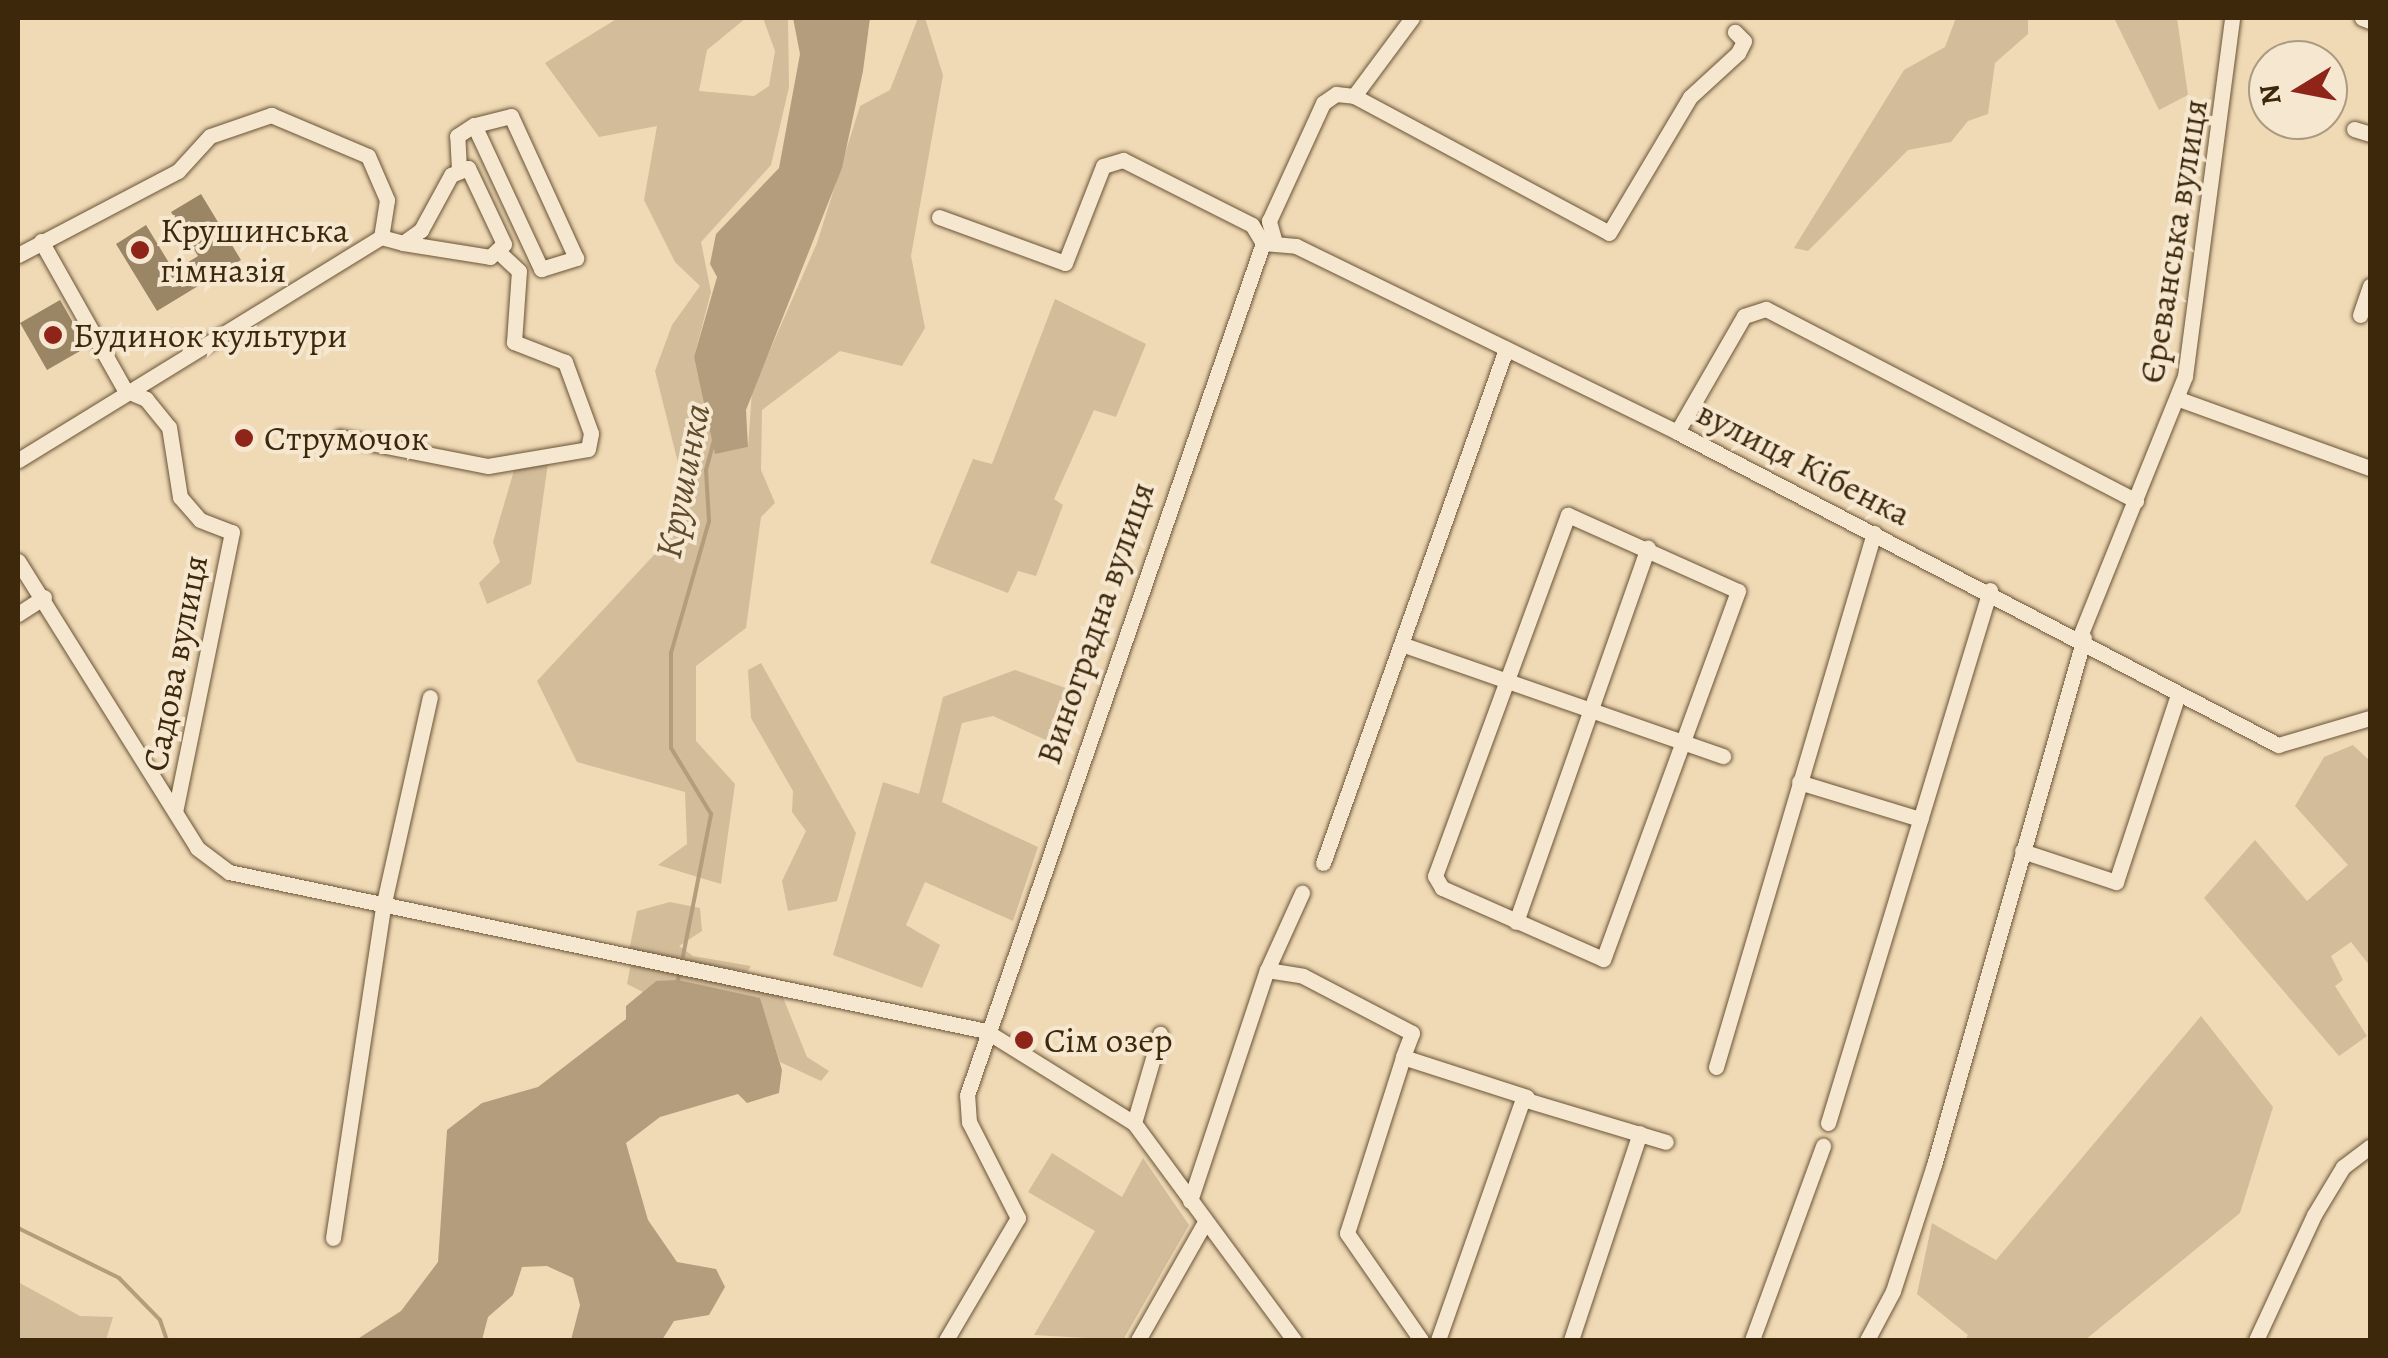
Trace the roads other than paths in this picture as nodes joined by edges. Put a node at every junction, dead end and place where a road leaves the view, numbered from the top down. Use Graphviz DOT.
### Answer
graph roads {
  1 [pos="1412,18"];
  2 [pos="2232,18"];
  3 [pos="2362,18"];
  4 [pos="2370,21"];
  5 [pos="1734,32"];
  6 [pos="1354,96"];
  7 [pos="474,125"];
  8 [pos="459,169"];
  9 [pos="939,217"];
  10 [pos="381,237"];
  11 [pos="41,241"];
  12 [pos="1268,241"];
  13 [pos="402,243"];
  14 [pos="500,253"];
  15 [pos="18,254"];
  16 [pos="541,270"];
  17 [pos="519,271"];
  18 [pos="2370,286"];
  19 [pos="2360,315"];
  20 [pos="1506,348"];
  21 [pos="132,393"];
  22 [pos="2179,399"];
  23 [pos="1677,432"];
  24 [pos="340,437"];
  25 [pos="18,460"];
  26 [pos="2370,468"];
  27 [pos="2136,502"];
  28 [pos="1874,532"];
  29 [pos="1648,548"];
  30 [pos="18,561"];
  31 [pos="1990,590"];
  32 [pos="44,598"];
  33 [pos="18,614"];
  34 [pos="2082,637"];
  35 [pos="1404,646"];
  36 [pos="1504,681"];
  37 [pos="2178,694"];
  38 [pos="430,697"];
  39 [pos="1592,712"];
  40 [pos="2370,718"];
  41 [pos="1686,744"];
  42 [pos="1723,756"];
  43 [pos="1799,782"];
  44 [pos="175,812"];
  45 [pos="1920,819"];
  46 [pos="2022,851"];
  47 [pos="1323,863"];
  48 [pos="1302,893"];
  49 [pos="383,907"];
  50 [pos="1516,922"];
  51 [pos="1267,970"];
  52 [pos="986,1031"];
  53 [pos="1160,1034"];
  54 [pos="1404,1058"];
  55 [pos="1716,1067"];
  56 [pos="1527,1097"];
  57 [pos="1134,1123"];
  58 [pos="1828,1123"];
  59 [pos="1640,1133"];
  60 [pos="1666,1142"];
  61 [pos="1824,1146"];
  62 [pos="2370,1147"];
  63 [pos="1190,1201"];
  64 [pos="1206,1222"];
  65 [pos="333,1238"];
  66 [pos="946,1340"];
  67 [pos="1138,1340"];
  68 [pos="1294,1340"];
  69 [pos="1421,1340"];
  70 [pos="1438,1340"];
  71 [pos="1570,1340"];
  72 [pos="1752,1340"];
  73 [pos="1867,1340"];
  74 [pos="2256,1340"];
  1 -- 6 [label="street"];
  2 -- 22 [label="street, Єреванська вулиця"];
  3 -- 4 [label="street"];
  5 -- 6 [label="street"];
  6 -- 12 [label="street, Виноградна вулиця"];
  7 -- 8 [label="street"];
  7 -- 16 [label="street"];
  7 -- 16 [label="street"];
  8 -- 13 [label="street"];
  8 -- 14 [label="street"];
  9 -- 12 [label="street, вулиця Кібенка"];
  10 -- 11 [label="street"];
  10 -- 13 [label="street"];
  10 -- 21 [label="street"];
  11 -- 15 [label="street"];
  11 -- 21 [label="street, Садова вулиця"];
  12 -- 20 [label="street, вулиця Кібенка"];
  12 -- 52 [label="street, Виноградна вулиця"];
  13 -- 14 [label="street"];
  14 -- 17 [label="street"];
  16 -- 17 [label="street"];
  17 -- 24 [label="street"];
  18 -- 19 [label="street"];
  20 -- 23 [label="street, вулиця Кібенка"];
  20 -- 35 [label="street"];
  21 -- 25 [label="street"];
  21 -- 44 [label="street, Садова вулиця"];
  22 -- 26 [label="street"];
  22 -- 27 [label="street, Єреванська вулиця"];
  23 -- 27 [label="street"];
  23 -- 28 [label="street, вулиця Кібенка"];
  27 -- 34 [label="street, Єреванська вулиця"];
  28 -- 31 [label="street, вулиця Кібенка"];
  28 -- 43 [label="street"];
  29 -- 36 [label="street"];
  29 -- 39 [label="street"];
  29 -- 41 [label="street"];
  30 -- 32 [label="street"];
  31 -- 34 [label="street, вулиця Кібенка"];
  31 -- 45 [label="street"];
  32 -- 33 [label="street"];
  32 -- 44 [label="street"];
  34 -- 37 [label="street, вулиця Кібенка"];
  34 -- 46 [label="street, Єреванська вулиця"];
  35 -- 36 [label="street"];
  35 -- 47 [label="street"];
  36 -- 39 [label="street"];
  36 -- 50 [label="street"];
  37 -- 40 [label="street, вулиця Кібенка"];
  37 -- 46 [label="street"];
  38 -- 49 [label="street"];
  39 -- 41 [label="street"];
  39 -- 50 [label="street"];
  41 -- 42 [label="street"];
  41 -- 50 [label="street"];
  43 -- 45 [label="street"];
  43 -- 55 [label="street"];
  44 -- 49 [label="street"];
  45 -- 58 [label="street"];
  46 -- 73 [label="street, Єреванська вулиця"];
  48 -- 51 [label="street"];
  49 -- 52 [label="street"];
  49 -- 65 [label="street"];
  51 -- 54 [label="street"];
  51 -- 63 [label="street"];
  52 -- 57 [label="street"];
  52 -- 66 [label="street, Виноградна вулиця"];
  53 -- 57 [label="street"];
  54 -- 56 [label="street"];
  54 -- 69 [label="street"];
  56 -- 59 [label="street"];
  56 -- 70 [label="street"];
  57 -- 63 [label="street"];
  59 -- 60 [label="street"];
  59 -- 71 [label="street"];
  61 -- 72 [label="street"];
  62 -- 74 [label="street"];
  63 -- 64 [label="street"];
  64 -- 67 [label="street"];
  64 -- 68 [label="street"];
}
